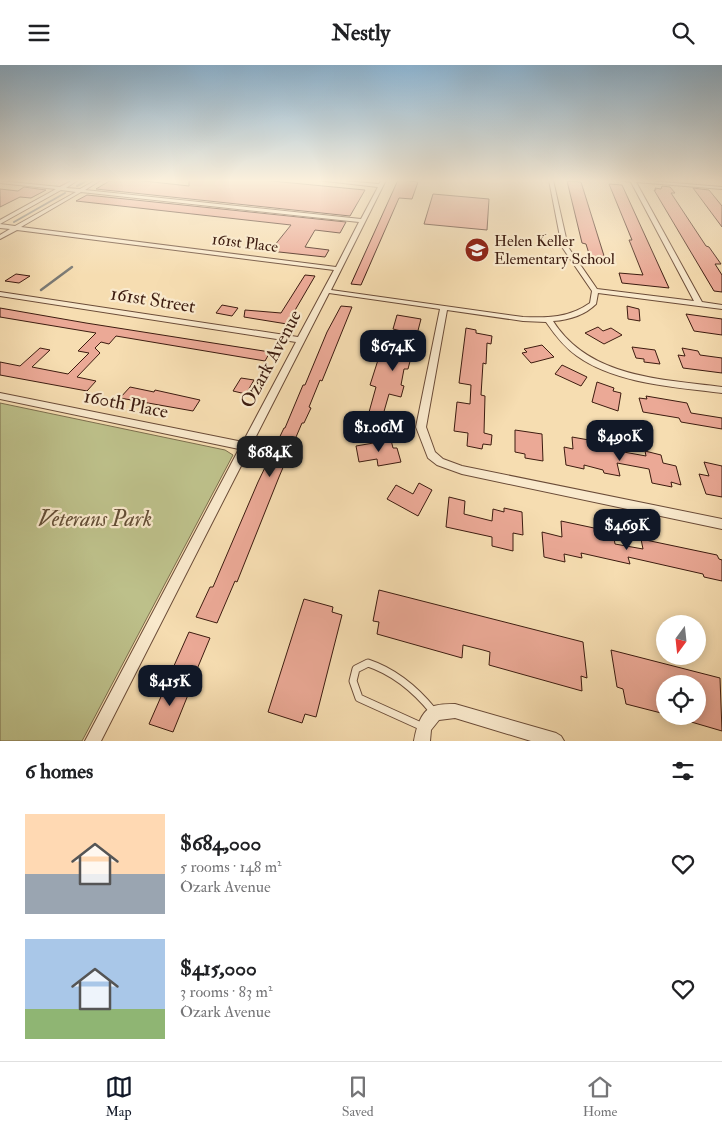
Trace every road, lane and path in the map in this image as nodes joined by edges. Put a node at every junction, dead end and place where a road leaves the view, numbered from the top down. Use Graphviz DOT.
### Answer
graph roads {
  1 [pos="19,212"];
  2 [pos="44,212"];
  3 [pos="273,212"];
  4 [pos="367,212"];
  5 [pos="558,212"];
  6 [pos="649,212"];
  7 [pos="362,221"];
  8 [pos="0,222"];
  9 [pos="0,226"];
  10 [pos="16,228"];
  11 [pos="0,237"];
  12 [pos="338,269"];
  13 [pos="327,291"];
  14 [pos="595,291"];
  15 [pos="0,294"];
  16 [pos="699,304"];
  17 [pos="444,307"];
  18 [pos="722,307"];
  19 [pos="549,320"];
  20 [pos="300,341"];
  21 [pos="722,390"];
  22 [pos="0,396"];
  23 [pos="245,446"];
  24 [pos="431,455"];
  25 [pos="722,524"];
  26 [pos="435,713"];
  27 [pos="423,734"];
  28 [pos="93,741"];
  29 [pos="556,741"];
  1 -- 8 [label="street"];
  2 -- 10 [label="street"];
  3 -- 7 [label="street"];
  4 -- 7 [label="street, Ozark Avenue"];
  5 -- 14 [label="street"];
  6 -- 16 [label="street"];
  7 -- 12 [label="street, Ozark Avenue"];
  9 -- 10 [label="street, 161st Place"];
  10 -- 11 [label="street"];
  10 -- 12 [label="street, 161st Place"];
  12 -- 13 [label="street, Ozark Avenue"];
  13 -- 17 [label="street"];
  13 -- 20 [label="street, Ozark Avenue"];
  14 -- 16 [label="street"];
  14 -- 19 [label="street"];
  15 -- 20 [label="street, 161st Street"];
  16 -- 18 [label="street"];
  17 -- 19 [label="street"];
  17 -- 24 [label="street"];
  19 -- 21 [label="street"];
  20 -- 23 [label="street, Ozark Avenue"];
  22 -- 23 [label="street, 160th Place"];
  23 -- 28 [label="street, Ozark Avenue"];
  24 -- 25 [label="street"];
  26 -- 27 [label="street"];
  26 -- 27 [label="lane"];
  26 -- 29 [label="street"];
}
